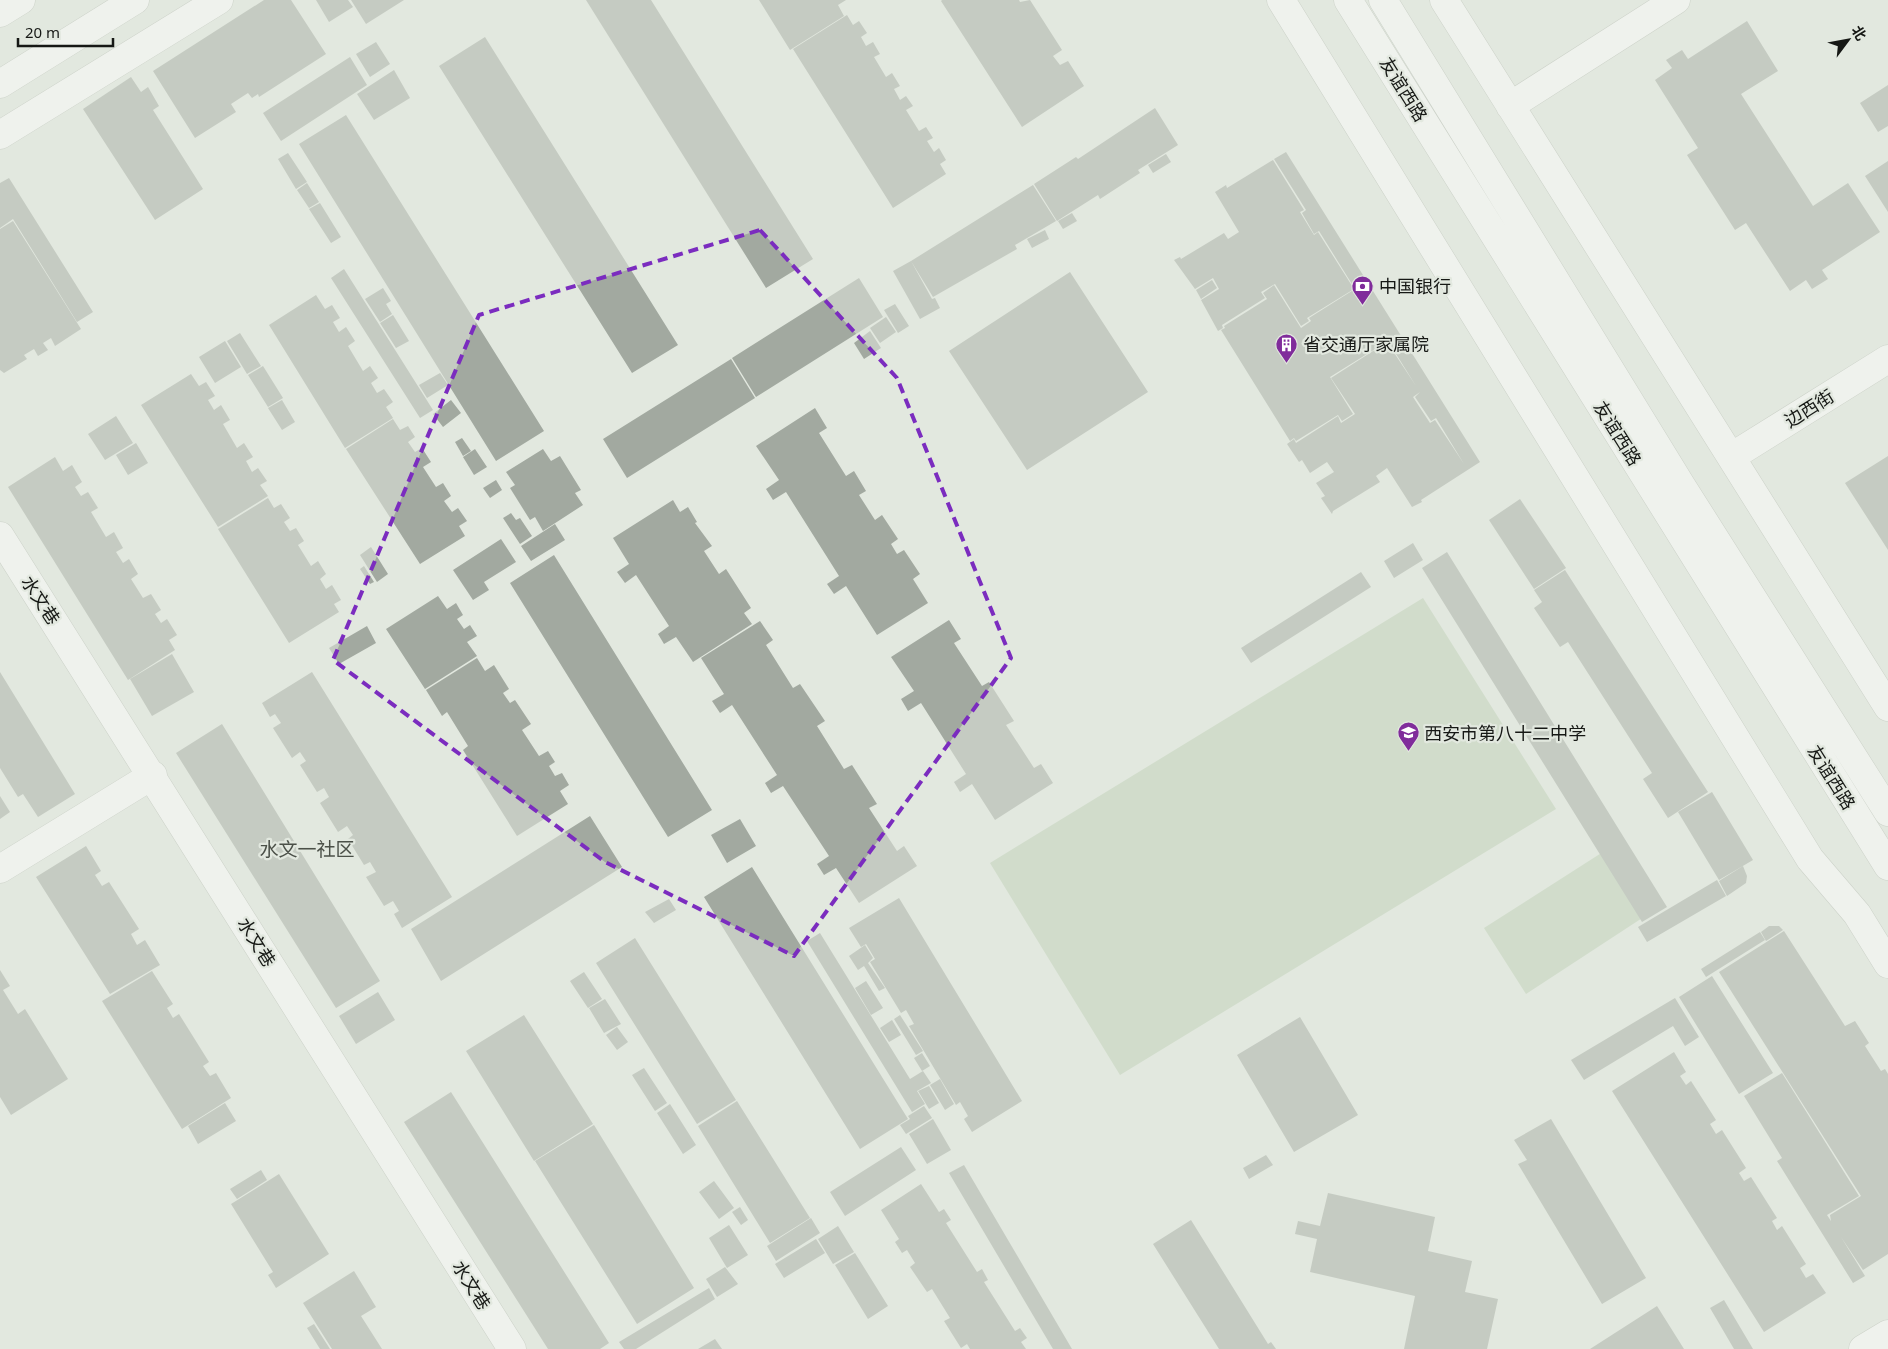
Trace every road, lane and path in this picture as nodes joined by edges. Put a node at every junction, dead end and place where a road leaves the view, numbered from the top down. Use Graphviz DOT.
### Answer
graph roads {
  1 [pos="21,0"];
  2 [pos="135,0"];
  3 [pos="219,0"];
  4 [pos="1281,0"];
  5 [pos="1348,0"];
  6 [pos="1383,0"];
  7 [pos="1444,0"];
  8 [pos="1676,0"];
  9 [pos="0,14"];
  10 [pos="0,84"];
  11 [pos="1510,106"];
  12 [pos="0,135"];
  13 [pos="1888,359"];
  14 [pos="1731,457"];
  15 [pos="0,536"];
  16 [pos="1888,707"];
  17 [pos="152,775"];
  18 [pos="1888,812"];
  19 [pos="1888,866"];
  20 [pos="0,869"];
  21 [pos="1888,964"];
  22 [pos="1888,1334"];
  23 [pos="512,1349"];
  24 [pos="1863,1349"];
  1 -- 9 [label="street"];
  2 -- 10 [label="street"];
  3 -- 12 [label="street"];
  4 -- 21 [label="street"];
  5 -- 19 [label="street, 友谊西路"];
  6 -- 18 [label="street, 友谊西路"];
  7 -- 11 [label="street"];
  8 -- 11 [label="street"];
  11 -- 14 [label="street"];
  13 -- 14 [label="street, 边西街"];
  14 -- 16 [label="street"];
  15 -- 17 [label="street, 水文巷"];
  17 -- 20 [label="street"];
  17 -- 23 [label="street, 水文巷"];
  22 -- 24 [label="street"];
}
